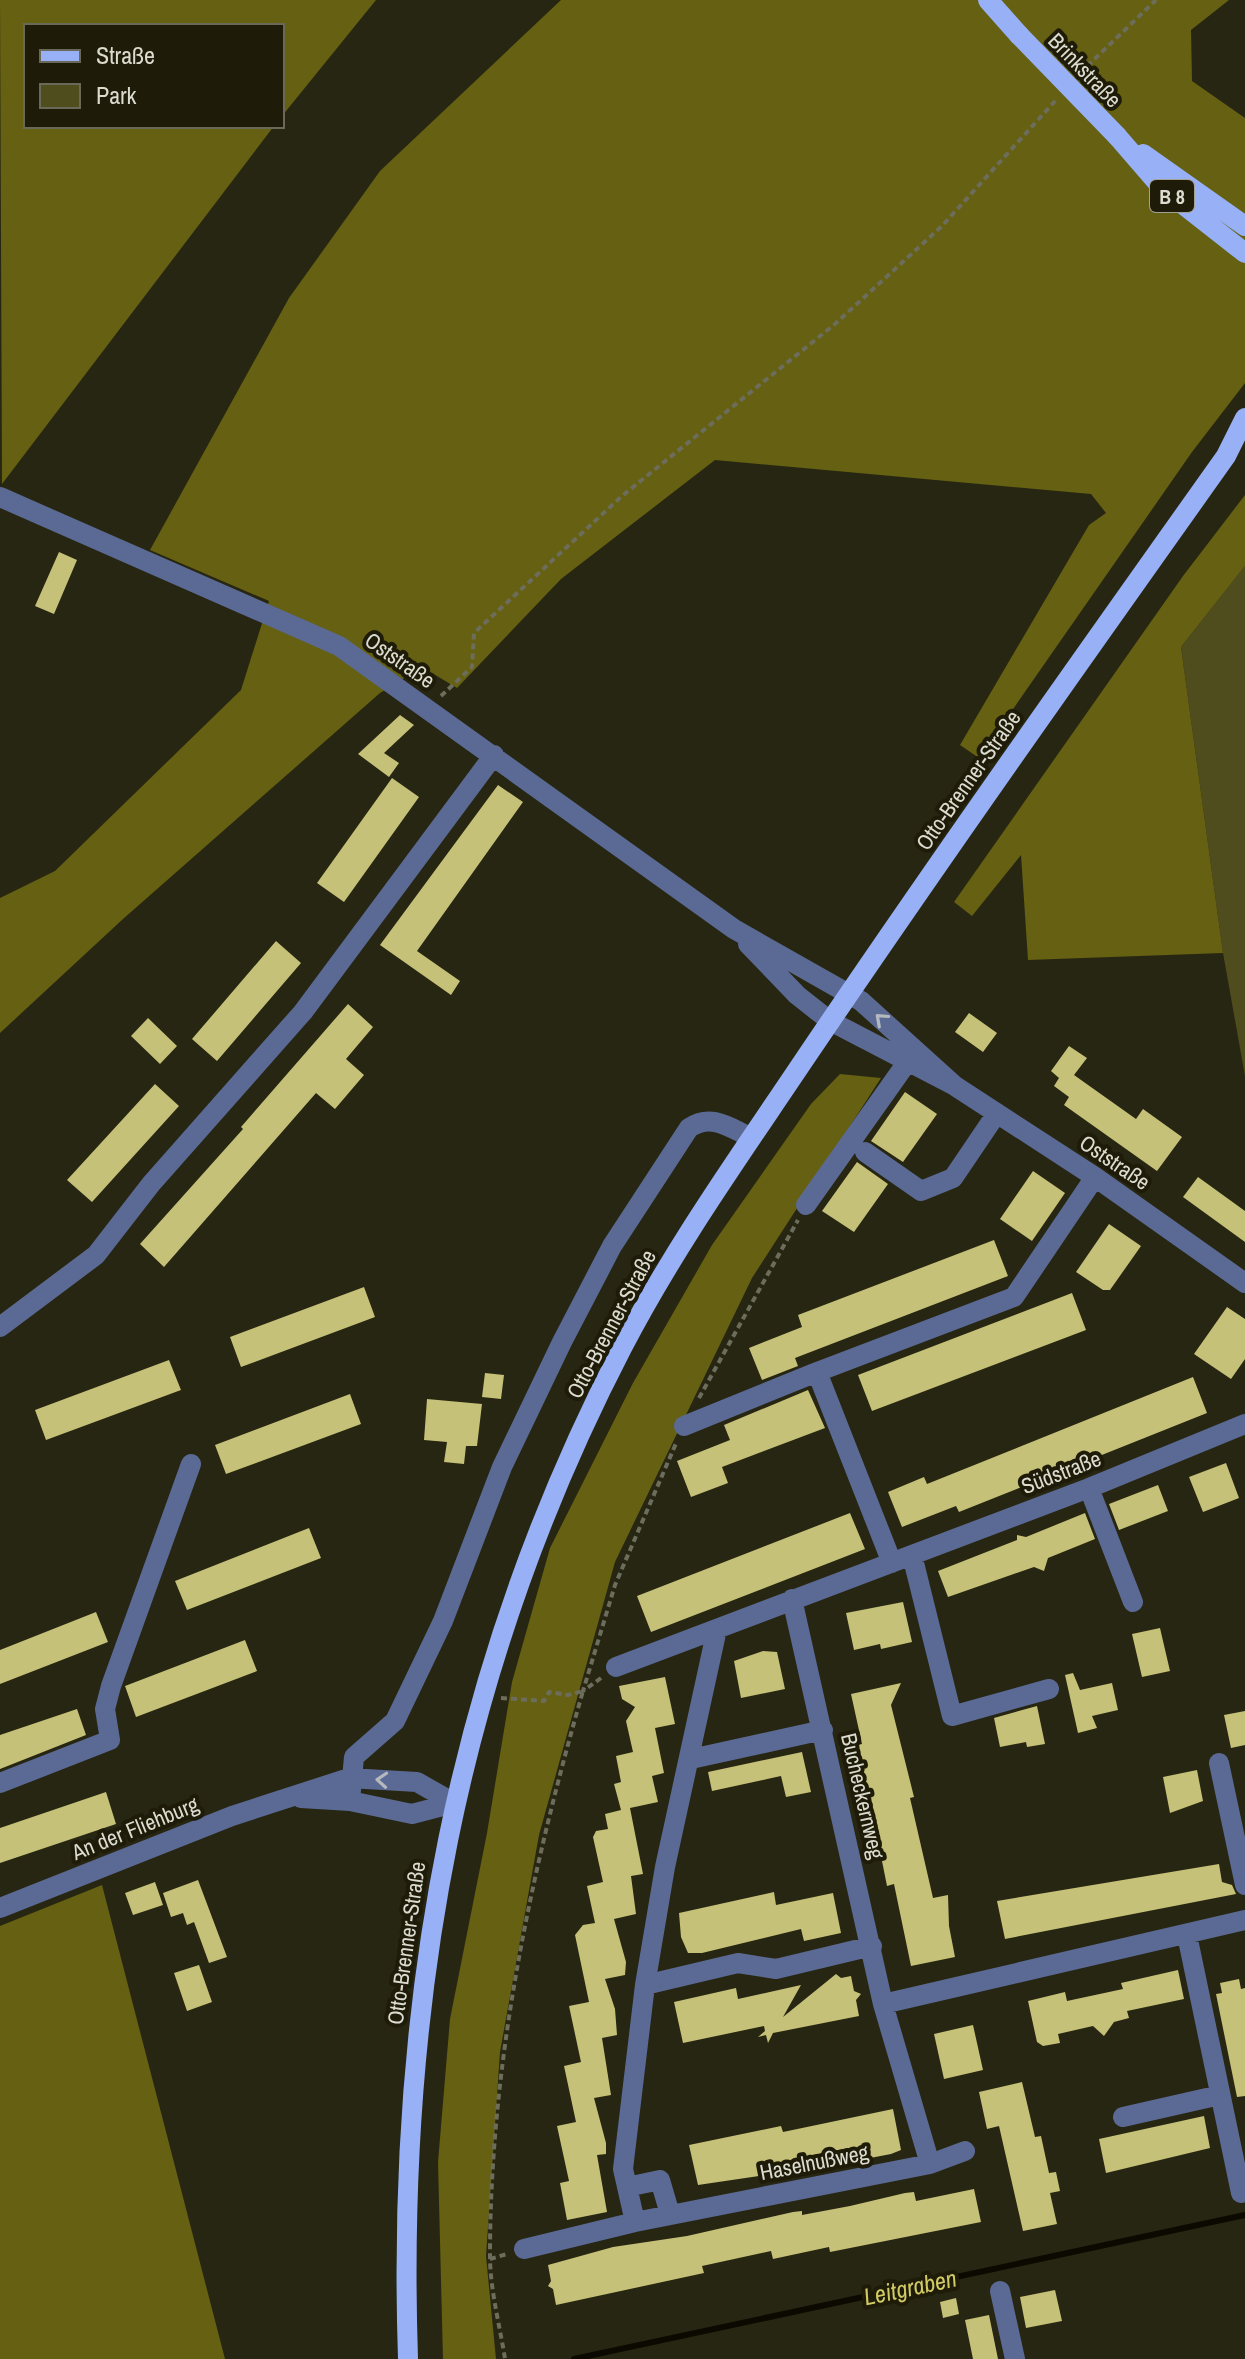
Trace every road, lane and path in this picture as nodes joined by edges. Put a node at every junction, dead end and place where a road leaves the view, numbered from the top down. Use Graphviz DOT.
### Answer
graph roads {
  1 [pos="988,0"];
  2 [pos="1156,0"];
  3 [pos="1076,77"];
  4 [pos="1056,100"];
  5 [pos="1117,136"];
  6 [pos="1245,226"];
  7 [pos="1240,250"];
  8 [pos="1245,269"];
  9 [pos="1245,418"];
  10 [pos="1245,440"];
  11 [pos="1226,456"];
  12 [pos="0,497"];
  13 [pos="428,708"];
  14 [pos="494,755"];
  15 [pos="734,929"];
  16 [pos="848,992"];
  17 [pos="830,1021"];
  18 [pos="908,1061"];
  19 [pos="955,1086"];
  20 [pos="997,1113"];
  21 [pos="750,1137"];
  22 [pos="865,1152"];
  23 [pos="1095,1177"];
  24 [pos="806,1205"];
  25 [pos="1245,1283"];
  26 [pos="0,1327"];
  27 [pos="817,1372"];
  28 [pos="1245,1424"];
  29 [pos="684,1426"];
  30 [pos="191,1464"];
  31 [pos="1089,1488"];
  32 [pos="912,1555"];
  33 [pos="892,1563"];
  34 [pos="792,1599"];
  35 [pos="1133,1602"];
  36 [pos="717,1629"];
  37 [pos="616,1667"];
  38 [pos="1049,1689"];
  39 [pos="583,1691"];
  40 [pos="483,1695"];
  41 [pos="823,1730"];
  42 [pos="691,1759"];
  43 [pos="1219,1763"];
  44 [pos="349,1778"];
  45 [pos="0,1783"];
  46 [pos="290,1798"];
  47 [pos="350,1801"];
  48 [pos="454,1803"];
  49 [pos="1245,1885"];
  50 [pos="0,1908"];
  51 [pos="1245,1920"];
  52 [pos="1187,1935"];
  53 [pos="872,1946"];
  54 [pos="645,1985"];
  55 [pos="883,2004"];
  56 [pos="1220,2095"];
  57 [pos="1123,2117"];
  58 [pos="965,2151"];
  59 [pos="930,2164"];
  60 [pos="627,2187"];
  61 [pos="1241,2193"];
  62 [pos="670,2214"];
  63 [pos="635,2222"];
  64 [pos="524,2249"];
  65 [pos="1000,2291"];
  66 [pos="408,2359"];
  67 [pos="505,2359"];
  68 [pos="1015,2359"];
  1 -- 5 [label="main road, Brinkstraße / B 8, bridge"];
  2 -- 3 [label="path"];
  4 -- 13 [label="path"];
  5 -- 6 [label="main road, Brinkstraße / B 8"];
  5 -- 7 [label="main road, Brinkstraße / B 8"];
  7 -- 8 [label="main road"];
  9 -- 11 [label="main road, Otto-Brenner-Straße"];
  10 -- 11 [label="main road, Otto-Brenner-Straße"];
  11 -- 16 [label="main road, Otto-Brenner-Straße"];
  12 -- 13 [label="street, Oststraße"];
  13 -- 14 [label="street, Oststraße"];
  14 -- 15 [label="street, Oststraße"];
  14 -- 26 [label="street"];
  15 -- 16 [label="street, Oststraße"];
  15 -- 17 [label="street, Oststraße"];
  16 -- 17 [label="main road, Otto-Brenner-Straße"];
  19 -- 16 [label="street, Oststraße, one-way"];
  17 -- 18 [label="street, Oststraße"];
  17 -- 21 [label="main road, Otto-Brenner-Straße"];
  18 -- 19 [label="street, Oststraße"];
  18 -- 24 [label="street"];
  19 -- 20 [label="street, Oststraße"];
  20 -- 22 [label="street"];
  20 -- 23 [label="street, Oststraße"];
  21 -- 40 [label="main road, Otto-Brenner-Straße"];
  21 -- 44 [label="street"];
  23 -- 25 [label="street, Oststraße"];
  23 -- 27 [label="street"];
  24 -- 29 [label="path"];
  27 -- 29 [label="street"];
  27 -- 33 [label="street"];
  28 -- 31 [label="street, Südstraße"];
  29 -- 39 [label="path"];
  30 -- 45 [label="street"];
  31 -- 32 [label="street, Südstraße"];
  31 -- 35 [label="street"];
  32 -- 33 [label="street, Südstraße"];
  32 -- 38 [label="street"];
  33 -- 34 [label="street, Südstraße"];
  34 -- 36 [label="street, Südstraße"];
  34 -- 41 [label="street, Bucheckernweg"];
  36 -- 37 [label="street, Südstraße"];
  36 -- 42 [label="street"];
  37 -- 39 [label="path"];
  39 -- 40 [label="path"];
  39 -- 67 [label="path"];
  40 -- 48 [label="main road, Otto-Brenner-Straße"];
  41 -- 42 [label="street"];
  41 -- 53 [label="street, Bucheckernweg"];
  42 -- 54 [label="street"];
  43 -- 49 [label="street"];
  44 -- 46 [label="street, An der Fliehburg"];
  44 -- 47 [label="street"];
  48 -- 44 [label="street, An der Fliehburg, one-way"];
  46 -- 47 [label="street, An der Fliehburg"];
  46 -- 50 [label="street, An der Fliehburg"];
  47 -- 48 [label="street, An der Fliehburg"];
  48 -- 66 [label="main road, Otto-Brenner-Straße"];
  51 -- 52 [label="street"];
  52 -- 55 [label="street"];
  52 -- 56 [label="street"];
  53 -- 54 [label="street"];
  53 -- 55 [label="street, Bucheckernweg"];
  54 -- 60 [label="street"];
  55 -- 59 [label="street, Bucheckernweg"];
  56 -- 57 [label="street"];
  56 -- 61 [label="street"];
  58 -- 59 [label="street, Haselnußweg"];
  59 -- 62 [label="street, Haselnußweg"];
  60 -- 62 [label="street"];
  60 -- 63 [label="street"];
  62 -- 63 [label="street, Haselnußweg"];
  63 -- 64 [label="street, Haselnußweg"];
  65 -- 68 [label="street"];
}
